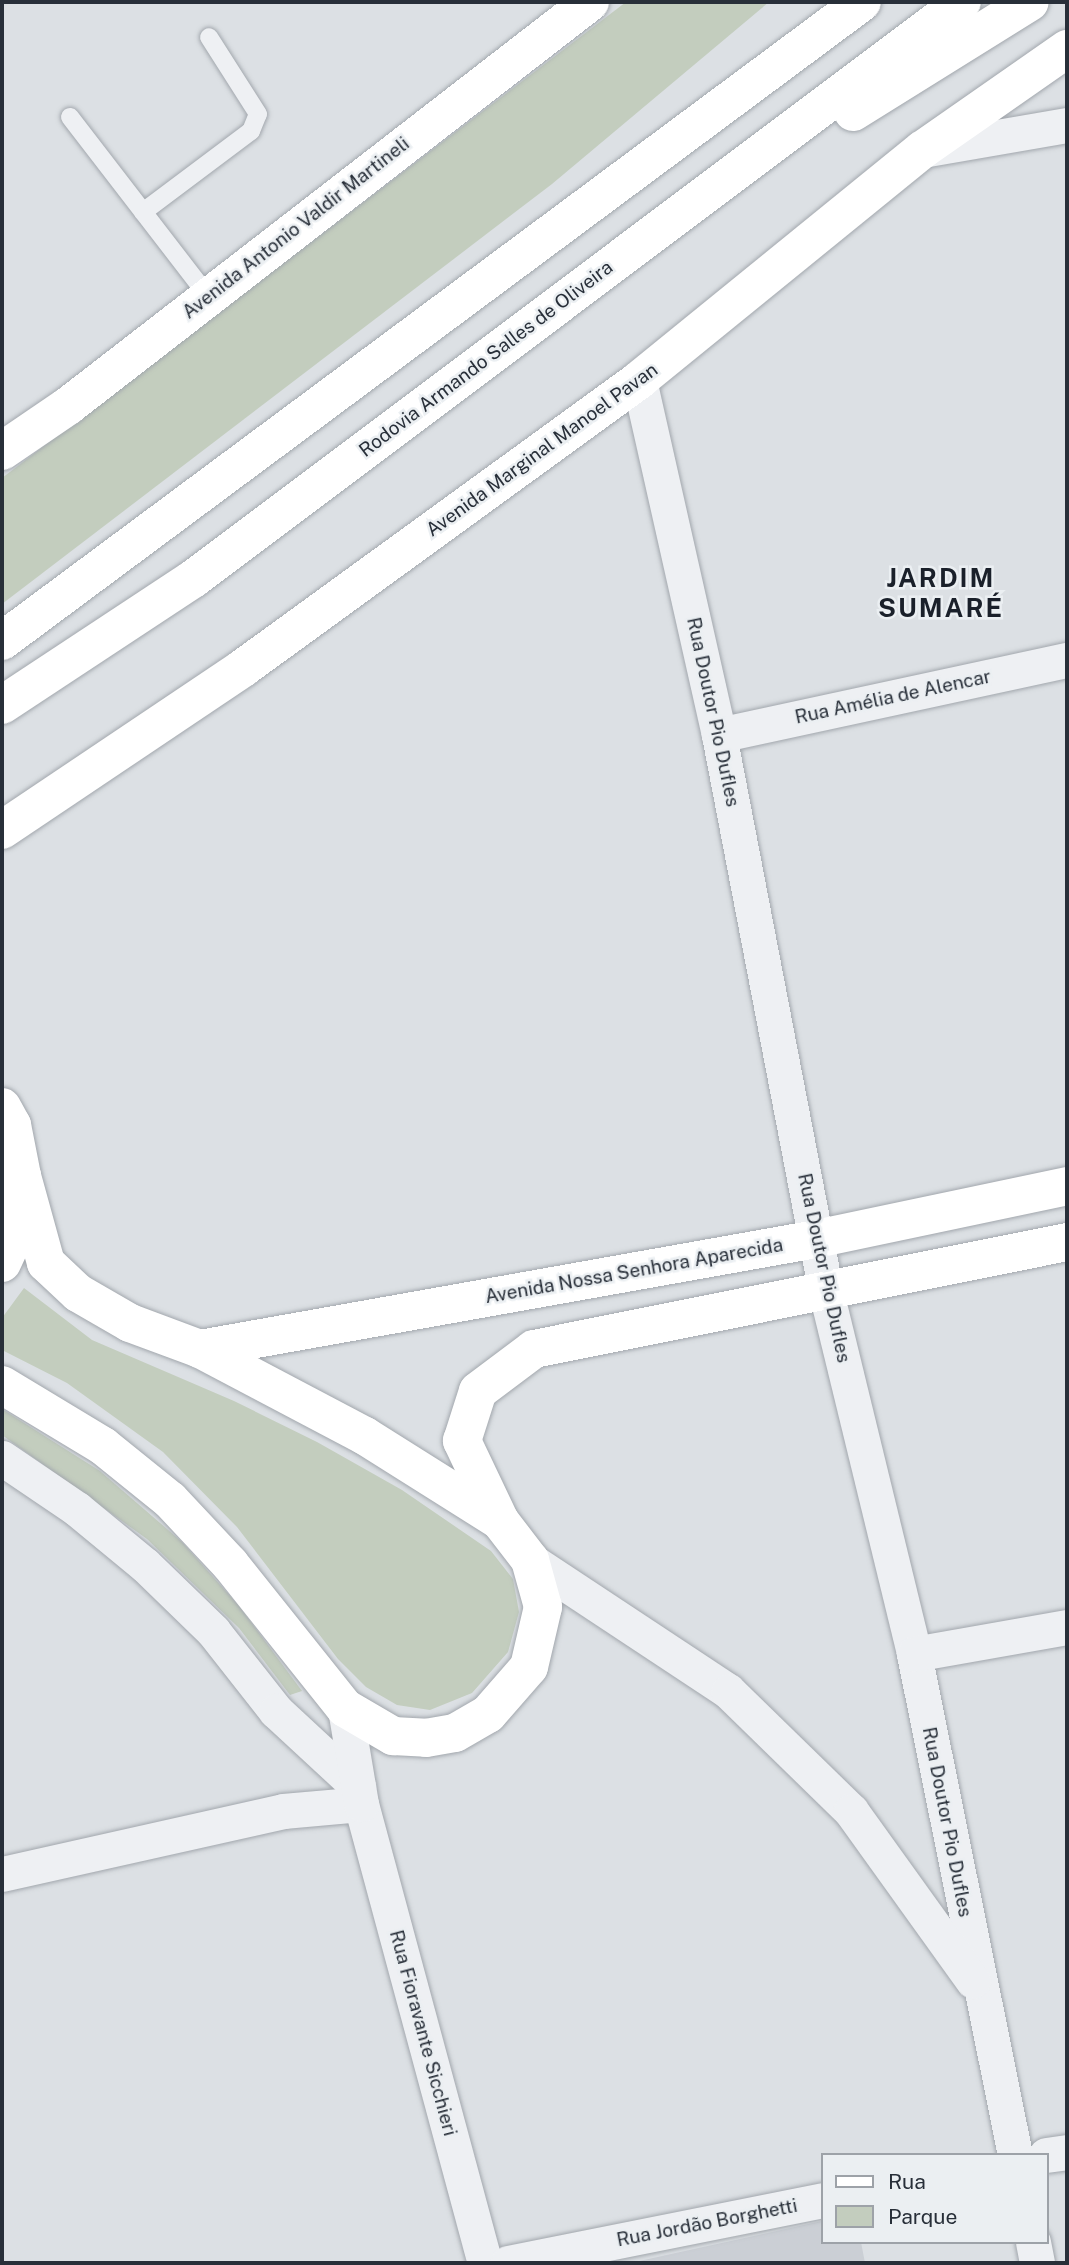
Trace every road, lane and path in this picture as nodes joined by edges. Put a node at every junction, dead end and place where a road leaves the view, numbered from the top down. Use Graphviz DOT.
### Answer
graph roads {
  1 [pos="590,2"];
  2 [pos="819,2"];
  3 [pos="862,2"];
  4 [pos="962,2"];
  5 [pos="1030,2"];
  6 [pos="209,37"];
  7 [pos="1067,49"];
  8 [pos="70,117"];
  9 [pos="1067,125"];
  10 [pos="922,150"];
  11 [pos="143,212"];
  12 [pos="556,231"];
  13 [pos="208,296"];
  14 [pos="639,380"];
  15 [pos="458,381"];
  16 [pos="2,451"];
  17 [pos="2,641"];
  18 [pos="1067,660"];
  19 [pos="3,704"];
  20 [pos="719,734"];
  21 [pos="2,830"];
  22 [pos="2,1107"];
  23 [pos="22,1176"];
  24 [pos="1067,1186"];
  25 [pos="816,1239"];
  26 [pos="1067,1242"];
  27 [pos="2,1263"];
  28 [pos="826,1292"];
  29 [pos="200,1349"];
  30 [pos="2,1385"];
  31 [pos="2,1458"];
  32 [pos="500,1521"];
  33 [pos="530,1560"];
  34 [pos="1067,1627"];
  35 [pos="914,1654"];
  36 [pos="345,1709"];
  37 [pos="360,1795"];
  38 [pos="2,1874"];
  39 [pos="979,1989"];
  40 [pos="1067,2151"];
  41 [pos="1015,2153"];
  42 [pos="1048,2155"];
  43 [pos="820,2200"];
  44 [pos="1033,2244"];
  45 [pos="485,2263"];
  46 [pos="508,2263"];
  47 [pos="1037,2263"];
  1 -- 13 [label="main road, Avenida Antonio Valdir Martineli"];
  2 -- 12 [label="main road"];
  3 -- 12 [label="main road"];
  4 -- 15 [label="main road, Rodovia Armando Salles de Oliveira"];
  5 -- 15 [label="main road"];
  6 -- 11 [label="lane"];
  7 -- 10 [label="main road, Avenida Marginal Manoel Pavan"];
  8 -- 11 [label="lane"];
  9 -- 10 [label="street"];
  10 -- 14 [label="main road, Avenida Marginal Manoel Pavan"];
  11 -- 13 [label="lane"];
  12 -- 17 [label="main road"];
  13 -- 16 [label="main road, Avenida Antonio Valdir Martineli"];
  14 -- 20 [label="street, Rua Doutor Pio Dufles"];
  14 -- 21 [label="main road, Avenida Marginal Manoel Pavan"];
  15 -- 19 [label="main road, Rodovia Armando Salles de Oliveira"];
  18 -- 20 [label="street, Rua Amélia de Alencar"];
  20 -- 25 [label="street, Rua Doutor Pio Dufles"];
  22 -- 23 [label="main road"];
  23 -- 27 [label="main road"];
  23 -- 29 [label="main road"];
  24 -- 25 [label="main road, Avenida Nossa Senhora Aparecida"];
  25 -- 28 [label="street, Rua Doutor Pio Dufles"];
  25 -- 29 [label="main road, Avenida Nossa Senhora Aparecida"];
  26 -- 28 [label="main road"];
  28 -- 32 [label="main road"];
  28 -- 35 [label="street, Rua Doutor Pio Dufles"];
  29 -- 32 [label="main road"];
  30 -- 36 [label="main road"];
  31 -- 37 [label="street"];
  32 -- 33 [label="main road"];
  33 -- 36 [label="main road"];
  33 -- 39 [label="street"];
  34 -- 35 [label="street"];
  35 -- 39 [label="street, Rua Doutor Pio Dufles"];
  36 -- 37 [label="street, Rua Fioravante Sicchieri"];
  37 -- 38 [label="street"];
  37 -- 45 [label="street, Rua Fioravante Sicchieri"];
  39 -- 41 [label="street, Rua Doutor Pio Dufles"];
  40 -- 42 [label="street"];
  43 -- 46 [label="street, Rua Jordão Borghetti"];
  44 -- 47 [label="street"];
}
